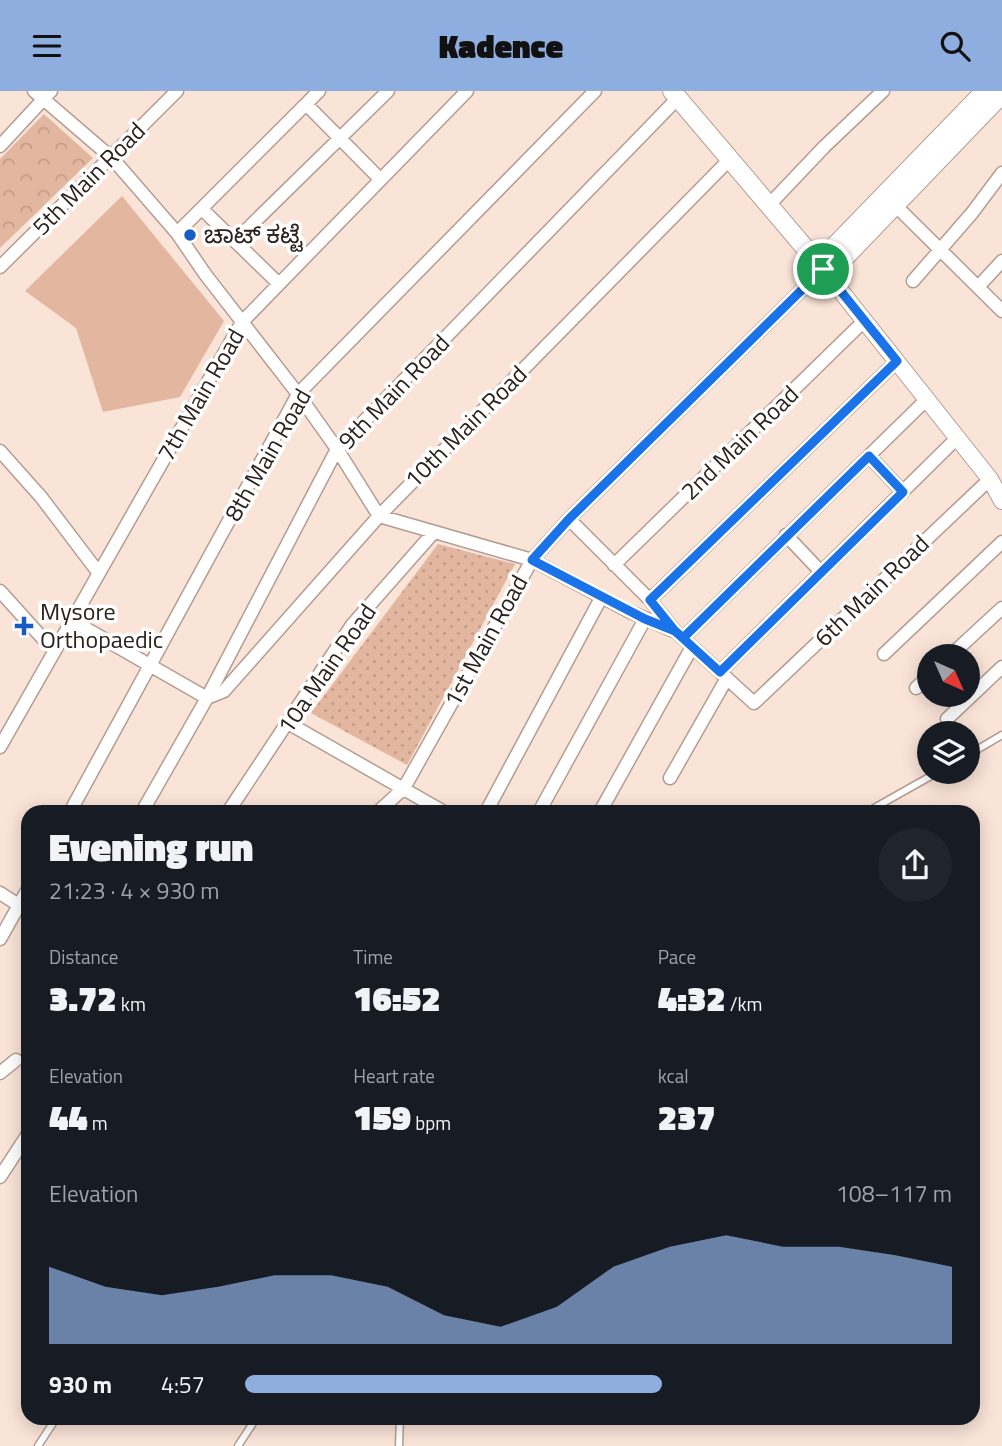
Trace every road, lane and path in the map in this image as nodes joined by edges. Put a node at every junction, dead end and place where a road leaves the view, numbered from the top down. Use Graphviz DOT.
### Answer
graph roads {
  1 [pos="177,91"];
  2 [pos="319,91"];
  3 [pos="388,91"];
  4 [pos="467,91"];
  5 [pos="595,91"];
  6 [pos="883,91"];
  7 [pos="985,91"];
  8 [pos="43,94"];
  9 [pos="1002,94"];
  10 [pos="675,95"];
  11 [pos="306,104"];
  12 [pos="338,137"];
  13 [pos="0,146"];
  14 [pos="112,158"];
  15 [pos="730,159"];
  16 [pos="1002,173"];
  17 [pos="380,179"];
  18 [pos="769,205"];
  19 [pos="895,205"];
  20 [pos="202,209"];
  21 [pos="177,233"];
  22 [pos="235,241"];
  23 [pos="940,250"];
  24 [pos="1002,261"];
  25 [pos="0,267"];
  26 [pos="823,269"];
  27 [pos="913,281"];
  28 [pos="279,284"];
  29 [pos="978,288"];
  30 [pos="1002,310"];
  31 [pos="865,320"];
  32 [pos="242,322"];
  33 [pos="897,361"];
  34 [pos="298,394"];
  35 [pos="928,399"];
  36 [pos="958,437"];
  37 [pos="337,449"];
  38 [pos="0,451"];
  39 [pos="869,456"];
  40 [pos="990,479"];
  41 [pos="903,492"];
  42 [pos="1002,501"];
  43 [pos="379,516"];
  44 [pos="569,519"];
  45 [pos="434,532"];
  46 [pos="786,535"];
  47 [pos="1002,542"];
  48 [pos="532,560"];
  49 [pos="614,565"];
  50 [pos="99,572"];
  51 [pos="821,572"];
  52 [pos="0,591"];
  53 [pos="645,596"];
  54 [pos="601,597"];
  55 [pos="1002,608"];
  56 [pos="628,611"];
  57 [pos="645,619"];
  58 [pos="71,620"];
  59 [pos="683,639"];
  60 [pos="963,644"];
  61 [pos="54,651"];
  62 [pos="884,654"];
  63 [pos="150,665"];
  64 [pos="1002,667"];
  65 [pos="724,675"];
  66 [pos="207,698"];
  67 [pos="947,719"];
  68 [pos="288,723"];
  69 [pos="1002,735"];
  70 [pos="0,747"];
  71 [pos="980,748"];
  72 [pos="670,778"];
  73 [pos="917,784"];
  74 [pos="404,788"];
  75 [pos="74,805"];
  76 [pos="146,805"];
  77 [pos="233,805"];
  78 [pos="386,805"];
  79 [pos="428,805"];
  80 [pos="490,805"];
  81 [pos="543,805"];
  82 [pos="603,805"];
  83 [pos="879,805"];
  84 [pos="0,893"];
  85 [pos="21,906"];
  86 [pos="21,912"];
  87 [pos="0,939"];
  88 [pos="16,1060"];
  89 [pos="0,1073"];
  90 [pos="21,1145"];
  91 [pos="0,1177"];
  92 [pos="52,1425"];
  93 [pos="252,1425"];
  94 [pos="400,1425"];
  95 [pos="38,1446"];
  96 [pos="238,1446"];
  97 [pos="399,1446"];
  1 -- 14 [label="street, 5th Main Road"];
  2 -- 11 [label="street"];
  3 -- 12 [label="street"];
  4 -- 17 [label="street, 7th Main Road"];
  5 -- 34 [label="street, 8th Main Road"];
  6 -- 18 [label="street"];
  7 -- 26 [label="main road"];
  8 -- 13 [label="street"];
  8 -- 14 [label="street"];
  9 -- 19 [label="main road"];
  10 -- 15 [label="main road"];
  10 -- 37 [label="street, 9th Main Road"];
  11 -- 12 [label="street"];
  11 -- 20 [label="street"];
  12 -- 17 [label="street"];
  12 -- 22 [label="street"];
  14 -- 21 [label="street"];
  14 -- 25 [label="street, 5th Main Road"];
  15 -- 18 [label="main road"];
  15 -- 43 [label="street, 10th Main Road"];
  16 -- 23 [label="street"];
  17 -- 28 [label="street, 7th Main Road"];
  18 -- 26 [label="main road"];
  19 -- 23 [label="street"];
  19 -- 26 [label="main road"];
  20 -- 21 [label="street"];
  20 -- 22 [label="street"];
  21 -- 32 [label="street"];
  22 -- 28 [label="street"];
  23 -- 27 [label="street"];
  23 -- 29 [label="street"];
  24 -- 29 [label="street"];
  26 -- 31 [label="street"];
  26 -- 44 [label="street, 1st Main Road"];
  28 -- 32 [label="street, 7th Main Road"];
  29 -- 30 [label="street"];
  31 -- 33 [label="street"];
  31 -- 49 [label="street, 2nd Main Road"];
  32 -- 34 [label="street"];
  32 -- 50 [label="street, 7th Main Road"];
  33 -- 35 [label="street"];
  33 -- 53 [label="street"];
  34 -- 37 [label="street"];
  34 -- 63 [label="street, 8th Main Road"];
  35 -- 36 [label="street"];
  35 -- 39 [label="street"];
  36 -- 40 [label="street"];
  36 -- 41 [label="street"];
  37 -- 43 [label="street"];
  37 -- 66 [label="street, 9th Main Road"];
  38 -- 50 [label="street"];
  39 -- 41 [label="street"];
  39 -- 46 [label="street"];
  40 -- 42 [label="street"];
  40 -- 65 [label="street, 6th Main Road"];
  41 -- 51 [label="street"];
  43 -- 45 [label="street"];
  43 -- 66 [label="street, 10th Main Road"];
  44 -- 48 [label="street, 1st Main Road"];
  44 -- 49 [label="street"];
  45 -- 48 [label="street"];
  45 -- 68 [label="street, 10a Main Road"];
  46 -- 51 [label="street"];
  46 -- 59 [label="street"];
  47 -- 62 [label="street"];
  48 -- 54 [label="street"];
  48 -- 74 [label="street, 1st Main Road"];
  49 -- 53 [label="street"];
  50 -- 58 [label="street, 7th Main Road"];
  51 -- 65 [label="street"];
  52 -- 61 [label="street"];
  53 -- 56 [label="street"];
  53 -- 59 [label="street"];
  54 -- 56 [label="street"];
  54 -- 80 [label="street"];
  55 -- 60 [label="street"];
  56 -- 57 [label="street"];
  57 -- 59 [label="street"];
  57 -- 81 [label="street"];
  58 -- 61 [label="street, 7th Main Road"];
  58 -- 63 [label="street"];
  59 -- 65 [label="street"];
  59 -- 82 [label="street"];
  61 -- 70 [label="street, 7th Main Road"];
  63 -- 66 [label="street"];
  63 -- 75 [label="street, 8th Main Road"];
  64 -- 67 [label="street"];
  65 -- 72 [label="street"];
  66 -- 76 [label="street, 9th Main Road"];
  68 -- 74 [label="street"];
  68 -- 77 [label="street, 10a Main Road"];
  69 -- 71 [label="lane"];
  73 -- 83 [label="lane"];
  74 -- 78 [label="street, 1st Main Road"];
  74 -- 79 [label="street"];
  84 -- 85 [label="street"];
  86 -- 87 [label="street"];
  88 -- 89 [label="street"];
  90 -- 91 [label="street"];
  92 -- 95 [label="lane"];
  93 -- 96 [label="lane"];
  94 -- 97 [label="lane"];
}
